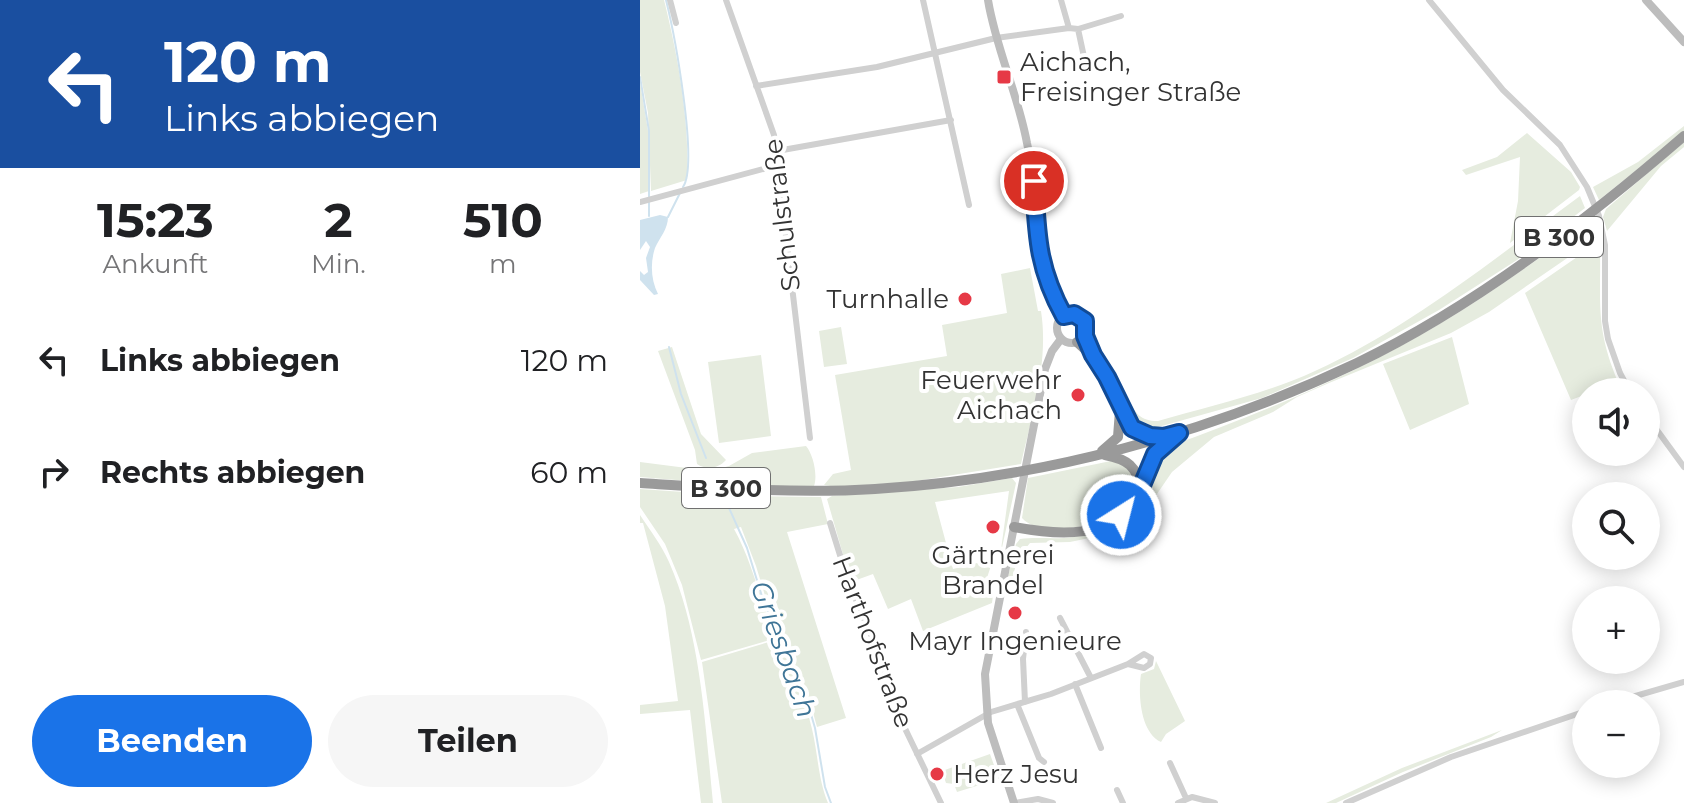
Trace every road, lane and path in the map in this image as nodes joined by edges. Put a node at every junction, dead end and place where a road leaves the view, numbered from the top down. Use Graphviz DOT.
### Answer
graph roads {
  1 [pos="670,0"];
  2 [pos="726,0"];
  3 [pos="923,0"];
  4 [pos="988,0"];
  5 [pos="1061,0"];
  6 [pos="1429,0"];
  7 [pos="1646,0"];
  8 [pos="1121,16"];
  9 [pos="676,23"];
  10 [pos="1069,28"];
  11 [pos="1078,29"];
  12 [pos="996,38"];
  13 [pos="1684,42"];
  14 [pos="935,54"];
  15 [pos="1084,57"];
  16 [pos="756,86"];
  17 [pos="951,120"];
  18 [pos="1684,136"];
  19 [pos="777,151"];
  20 [pos="778,165"];
  21 [pos="644,201"];
  22 [pos="969,205"];
  23 [pos="1064,316"];
  24 [pos="1061,339"];
  25 [pos="1081,339"];
  26 [pos="1623,378"];
  27 [pos="1120,407"];
  28 [pos="1179,433"];
  29 [pos="1660,434"];
  30 [pos="1164,437"];
  31 [pos="810,438"];
  32 [pos="1098,455"];
  33 [pos="1684,467"];
  34 [pos="640,483"];
  35 [pos="1138,497"];
  36 [pos="830,523"];
  37 [pos="1014,527"];
  38 [pos="1060,618"];
  39 [pos="1026,632"];
  40 [pos="1128,664"];
  41 [pos="1091,678"];
  42 [pos="1684,682"];
  43 [pos="1075,684"];
  44 [pos="1656,690"];
  45 [pos="1021,703"];
  46 [pos="986,714"];
  47 [pos="1572,716"];
  48 [pos="1101,748"];
  49 [pos="917,754"];
  50 [pos="1044,762"];
  51 [pos="1170,763"];
  52 [pos="1117,790"];
  53 [pos="1186,798"];
  54 [pos="941,803"];
  55 [pos="1014,803"];
  56 [pos="1053,803"];
  57 [pos="1123,803"];
  58 [pos="1178,803"];
  59 [pos="1215,803"];
  60 [pos="1346,803"];
  1 -- 9 [label="street"];
  2 -- 16 [label="street, Schulstraße"];
  3 -- 14 [label="street"];
  4 -- 12 [label="main road"];
  5 -- 10 [label="street"];
  6 -- 26 [label="street"];
  7 -- 13 [label="main road"];
  8 -- 11 [label="street"];
  10 -- 11 [label="street"];
  10 -- 12 [label="street"];
  11 -- 15 [label="street"];
  12 -- 14 [label="street"];
  12 -- 23 [label="main road"];
  14 -- 16 [label="street"];
  14 -- 17 [label="street"];
  16 -- 19 [label="street, Schulstraße"];
  17 -- 19 [label="street"];
  17 -- 22 [label="street"];
  18 -- 28 [label="highway, B 300"];
  19 -- 20 [label="street, Schulstraße"];
  20 -- 21 [label="street"];
  20 -- 31 [label="street, Schulstraße"];
  23 -- 24 [label="main road"];
  23 -- 25 [label="main road"];
  24 -- 25 [label="main road"];
  24 -- 37 [label="main road"];
  25 -- 27 [label="highway"];
  27 -- 30 [label="highway"];
  27 -- 32 [label="highway"];
  28 -- 30 [label="highway, B 300"];
  28 -- 35 [label="highway"];
  29 -- 33 [label="street"];
  30 -- 32 [label="highway, B 300"];
  32 -- 34 [label="highway, B 300"];
  32 -- 35 [label="highway"];
  35 -- 37 [label="highway"];
  36 -- 49 [label="street, Harthofstraße"];
  37 -- 46 [label="main road"];
  38 -- 41 [label="street"];
  39 -- 45 [label="street"];
  40 -- 41 [label="street"];
  41 -- 43 [label="street"];
  42 -- 44 [label="street"];
  43 -- 45 [label="street"];
  43 -- 48 [label="street"];
  45 -- 46 [label="street"];
  45 -- 50 [label="street"];
  46 -- 49 [label="street"];
  46 -- 55 [label="main road"];
  47 -- 60 [label="street"];
  49 -- 54 [label="street, Harthofstraße"];
  51 -- 53 [label="street"];
  52 -- 57 [label="street"];
  53 -- 58 [label="street"];
  53 -- 59 [label="street"];
  55 -- 56 [label="street"];
}
